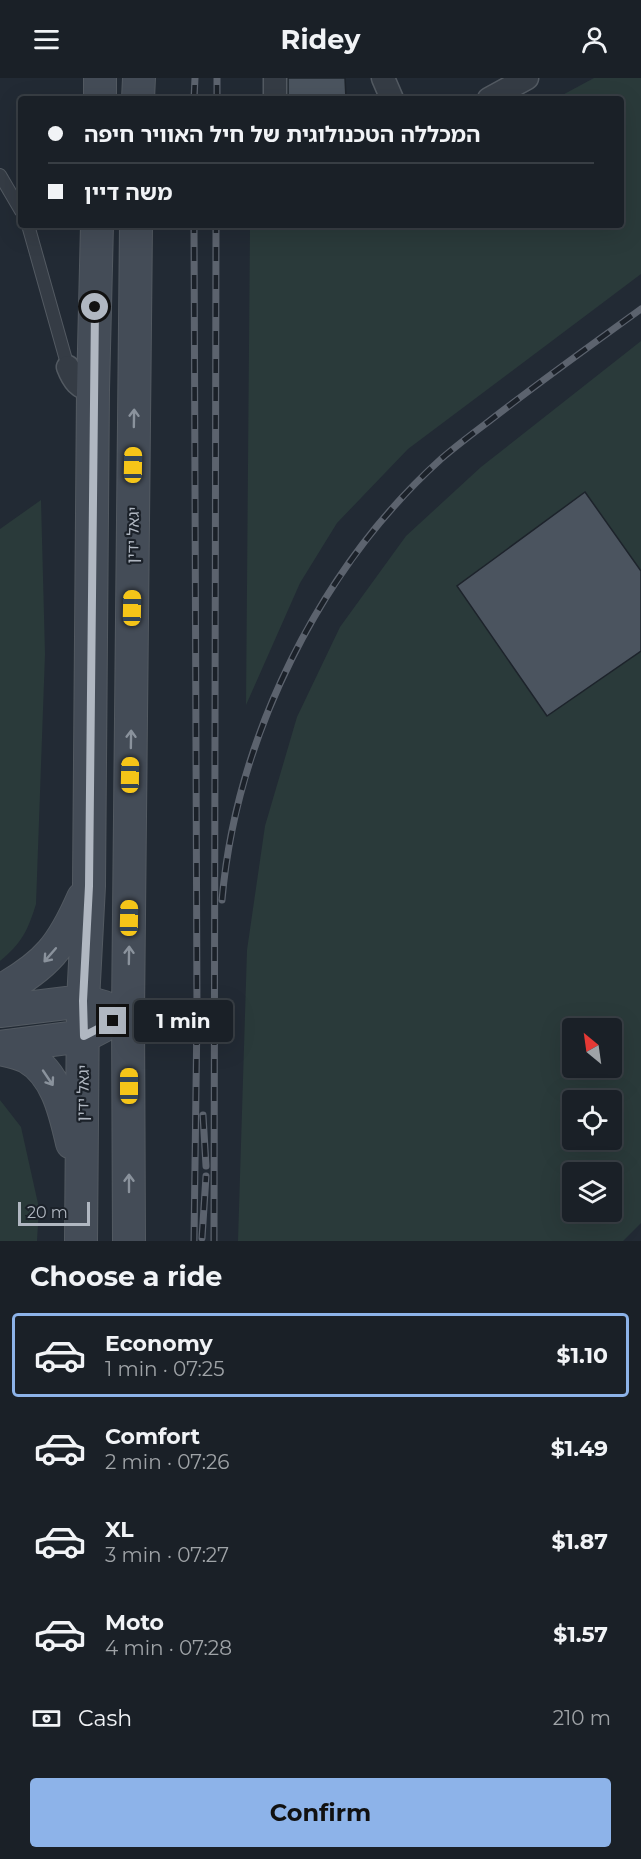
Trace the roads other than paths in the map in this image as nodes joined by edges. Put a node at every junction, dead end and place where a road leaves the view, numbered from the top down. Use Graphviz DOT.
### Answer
graph roads {
  1 [pos="100,78"];
  2 [pos="139,78"];
  3 [pos="275,78"];
  4 [pos="383,78"];
  5 [pos="527,78"];
  6 [pos="100,96"];
  7 [pos="138,96"];
  8 [pos="275,96"];
  9 [pos="391,96"];
  10 [pos="494,96"];
  11 [pos="0,175"];
  12 [pos="18,206"];
  13 [pos="29,228"];
  14 [pos="97,228"];
  15 [pos="136,228"];
  16 [pos="68,367"];
  17 [pos="93,390"];
  18 [pos="89,886"];
  19 [pos="0,991"];
  20 [pos="83,1001"];
  21 [pos="0,1011"];
  22 [pos="128,1014"];
  23 [pos="84,1036"];
  24 [pos="0,1048"];
  25 [pos="82,1186"];
  26 [pos="81,1241"];
  27 [pos="129,1241"];
  1 -- 6 [label="main road"];
  2 -- 7 [label="main road"];
  3 -- 8 [label="street"];
  4 -- 9 [label="street"];
  5 -- 10 [label="street"];
  11 -- 12 [label="lane"];
  13 -- 16 [label="lane"];
  14 -- 17 [label="main road, יגאל ידין"];
  22 -- 15 [label="main road, יגאל ידין, one-way"];
  16 -- 17 [label="street"];
  17 -- 18 [label="main road, יגאל ידין"];
  18 -- 19 [label="main road, one-way"];
  18 -- 20 [label="main road, יגאל ידין"];
  20 -- 21 [label="main road"];
  20 -- 22 [label="main road"];
  20 -- 23 [label="main road, יגאל ידין"];
  22 -- 23 [label="main road"];
  27 -- 22 [label="main road, יגאל ידין, one-way"];
  23 -- 24 [label="main road"];
  23 -- 25 [label="main road, יגאל ידין"];
  24 -- 25 [label="main road, one-way"];
  25 -- 26 [label="main road, יגאל ידין"];
}
